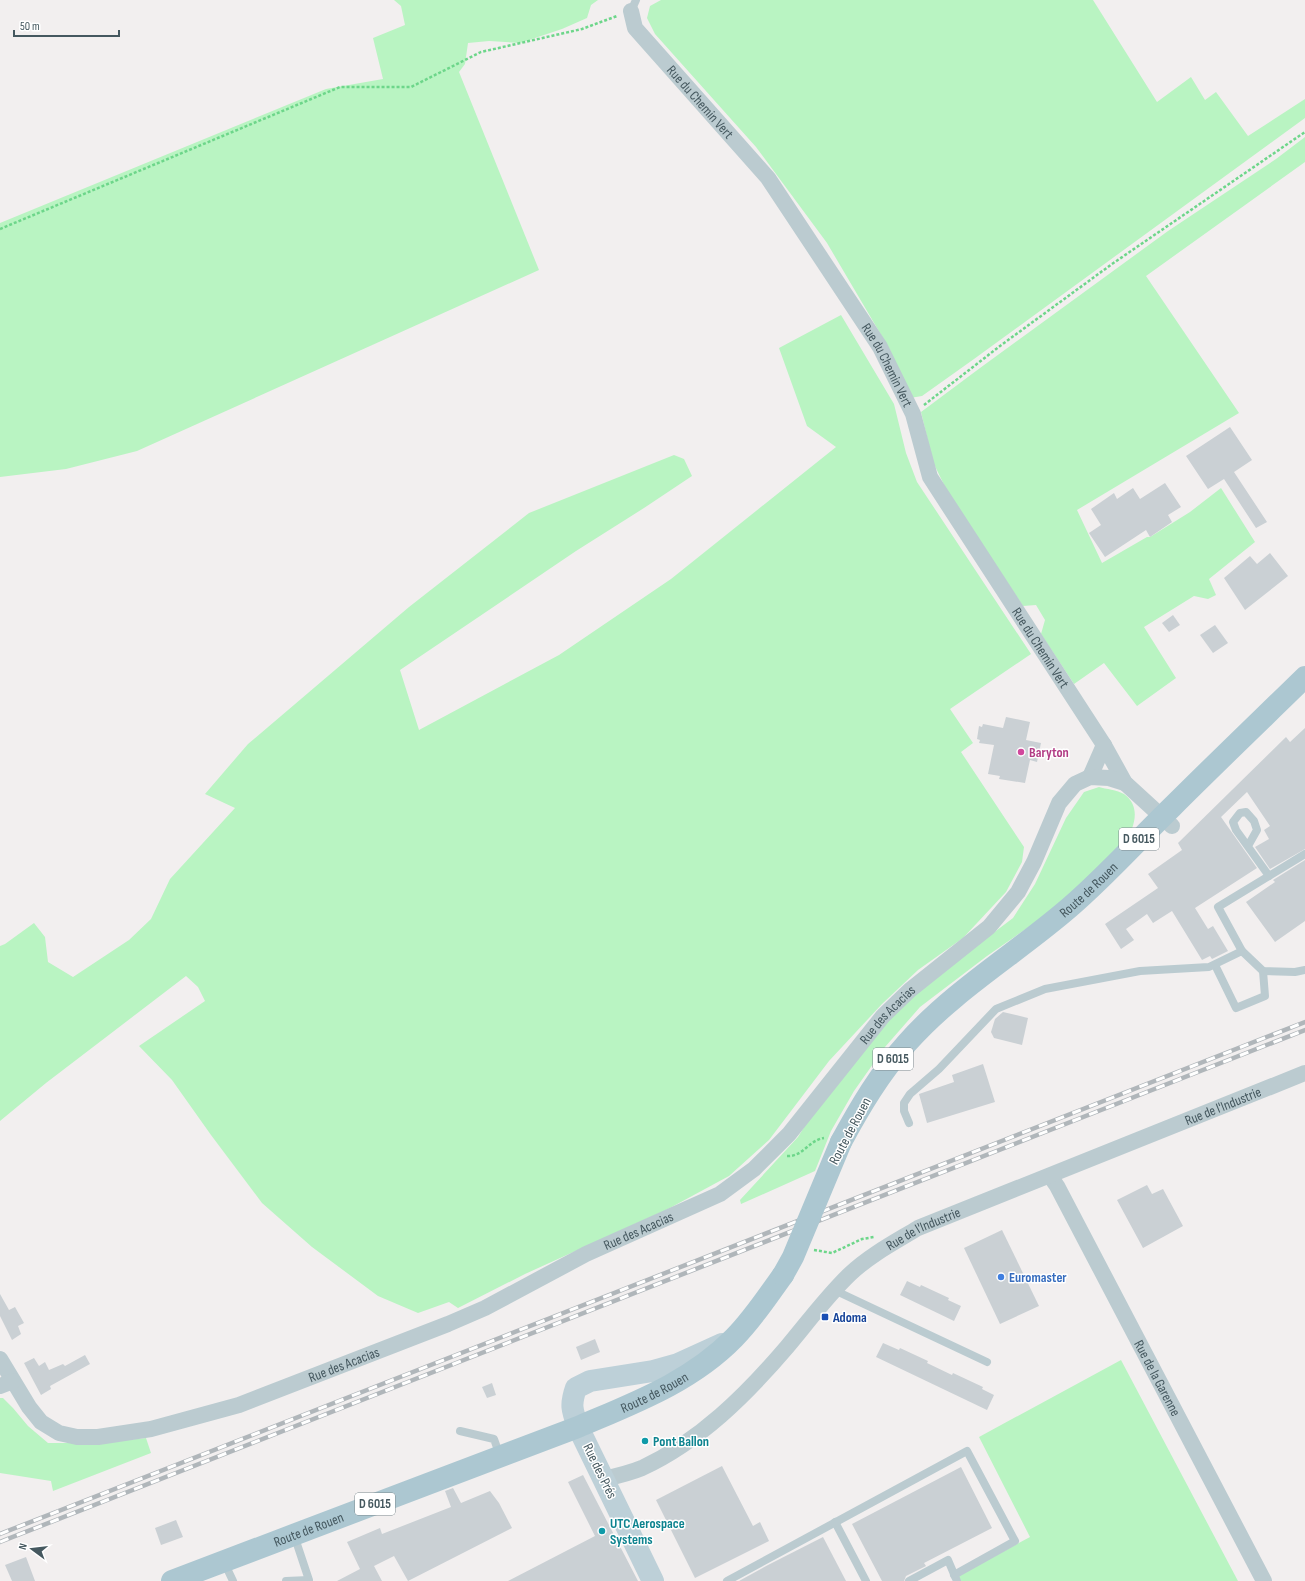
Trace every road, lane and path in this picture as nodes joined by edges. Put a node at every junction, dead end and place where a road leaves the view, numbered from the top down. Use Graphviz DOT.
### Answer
graph roads {
  1 [pos="634,5"];
  2 [pos="1305,132"];
  3 [pos="0,229"];
  4 [pos="913,414"];
  5 [pos="1305,677"];
  6 [pos="1305,697"];
  7 [pos="1104,745"];
  8 [pos="1090,777"];
  9 [pos="1125,783"];
  10 [pos="1167,821"];
  11 [pos="1248,846"];
  12 [pos="1305,854"];
  13 [pos="1269,876"];
  14 [pos="1242,951"];
  15 [pos="1215,965"];
  16 [pos="1305,970"];
  17 [pos="1263,971"];
  18 [pos="1305,1073"];
  19 [pos="909,1123"];
  20 [pos="834,1140"];
  21 [pos="797,1155"];
  22 [pos="1050,1176"];
  23 [pos="878,1237"];
  24 [pos="810,1254"];
  25 [pos="834,1290"];
  26 [pos="734,1338"];
  27 [pos="0,1359"];
  28 [pos="987,1362"];
  29 [pos="7,1384"];
  30 [pos="578,1427"];
  31 [pos="460,1431"];
  32 [pos="500,1456"];
  33 [pos="604,1479"];
  34 [pos="835,1522"];
  35 [pos="294,1535"];
  36 [pos="224,1561"];
  37 [pos="956,1578"];
  38 [pos="308,1580"];
  39 [pos="172,1581"];
  40 [pos="233,1581"];
  41 [pos="286,1581"];
  42 [pos="653,1581"];
  43 [pos="727,1581"];
  44 [pos="866,1581"];
  45 [pos="910,1581"];
  46 [pos="1264,1581"];
  1 -- 3 [label="path"];
  1 -- 4 [label="street, Rue du Chemin Vert"];
  2 -- 4 [label="path"];
  4 -- 7 [label="street, Rue du Chemin Vert"];
  5 -- 10 [label="main road, Route de Rouen / D 6015"];
  6 -- 10 [label="main road, Route de Rouen / D 6015"];
  7 -- 8 [label="street"];
  7 -- 9 [label="street, Rue du Chemin Vert"];
  8 -- 9 [label="street"];
  8 -- 29 [label="street, Rue des Acacias"];
  9 -- 10 [label="street, Rue du Chemin Vert"];
  10 -- 20 [label="main road, Route de Rouen / D 6015"];
  11 -- 13 [label="lane"];
  12 -- 13 [label="lane"];
  13 -- 14 [label="lane"];
  14 -- 15 [label="lane"];
  14 -- 17 [label="lane"];
  15 -- 17 [label="lane"];
  15 -- 19 [label="lane"];
  16 -- 17 [label="lane"];
  18 -- 22 [label="street, Rue de l'Industrie"];
  20 -- 21 [label="path"];
  20 -- 26 [label="main road, Route de Rouen / D 6015, bridge"];
  22 -- 25 [label="street, Rue de l'Industrie"];
  22 -- 46 [label="street, Rue de la Garenne"];
  23 -- 24 [label="path"];
  25 -- 28 [label="lane"];
  25 -- 33 [label="street, Rue de l'Industrie"];
  26 -- 30 [label="main road, Route de Rouen / D 6015"];
  26 -- 30 [label="main road, Rue des Prés"];
  27 -- 29 [label="street, Rue des Acacias"];
  30 -- 32 [label="main road, Route de Rouen / D 6015"];
  30 -- 33 [label="main road, Rue des Prés"];
  31 -- 32 [label="lane"];
  32 -- 35 [label="main road, Route de Rouen / D 6015"];
  33 -- 42 [label="main road, Rue des Prés"];
  34 -- 37 [label="lane"];
  34 -- 43 [label="lane"];
  34 -- 44 [label="lane"];
  35 -- 36 [label="main road, Route de Rouen / D 6015"];
  35 -- 38 [label="lane"];
  36 -- 39 [label="main road, Route de Rouen / D 6015"];
  36 -- 40 [label="lane"];
  37 -- 45 [label="lane"];
  38 -- 41 [label="lane"];
}
